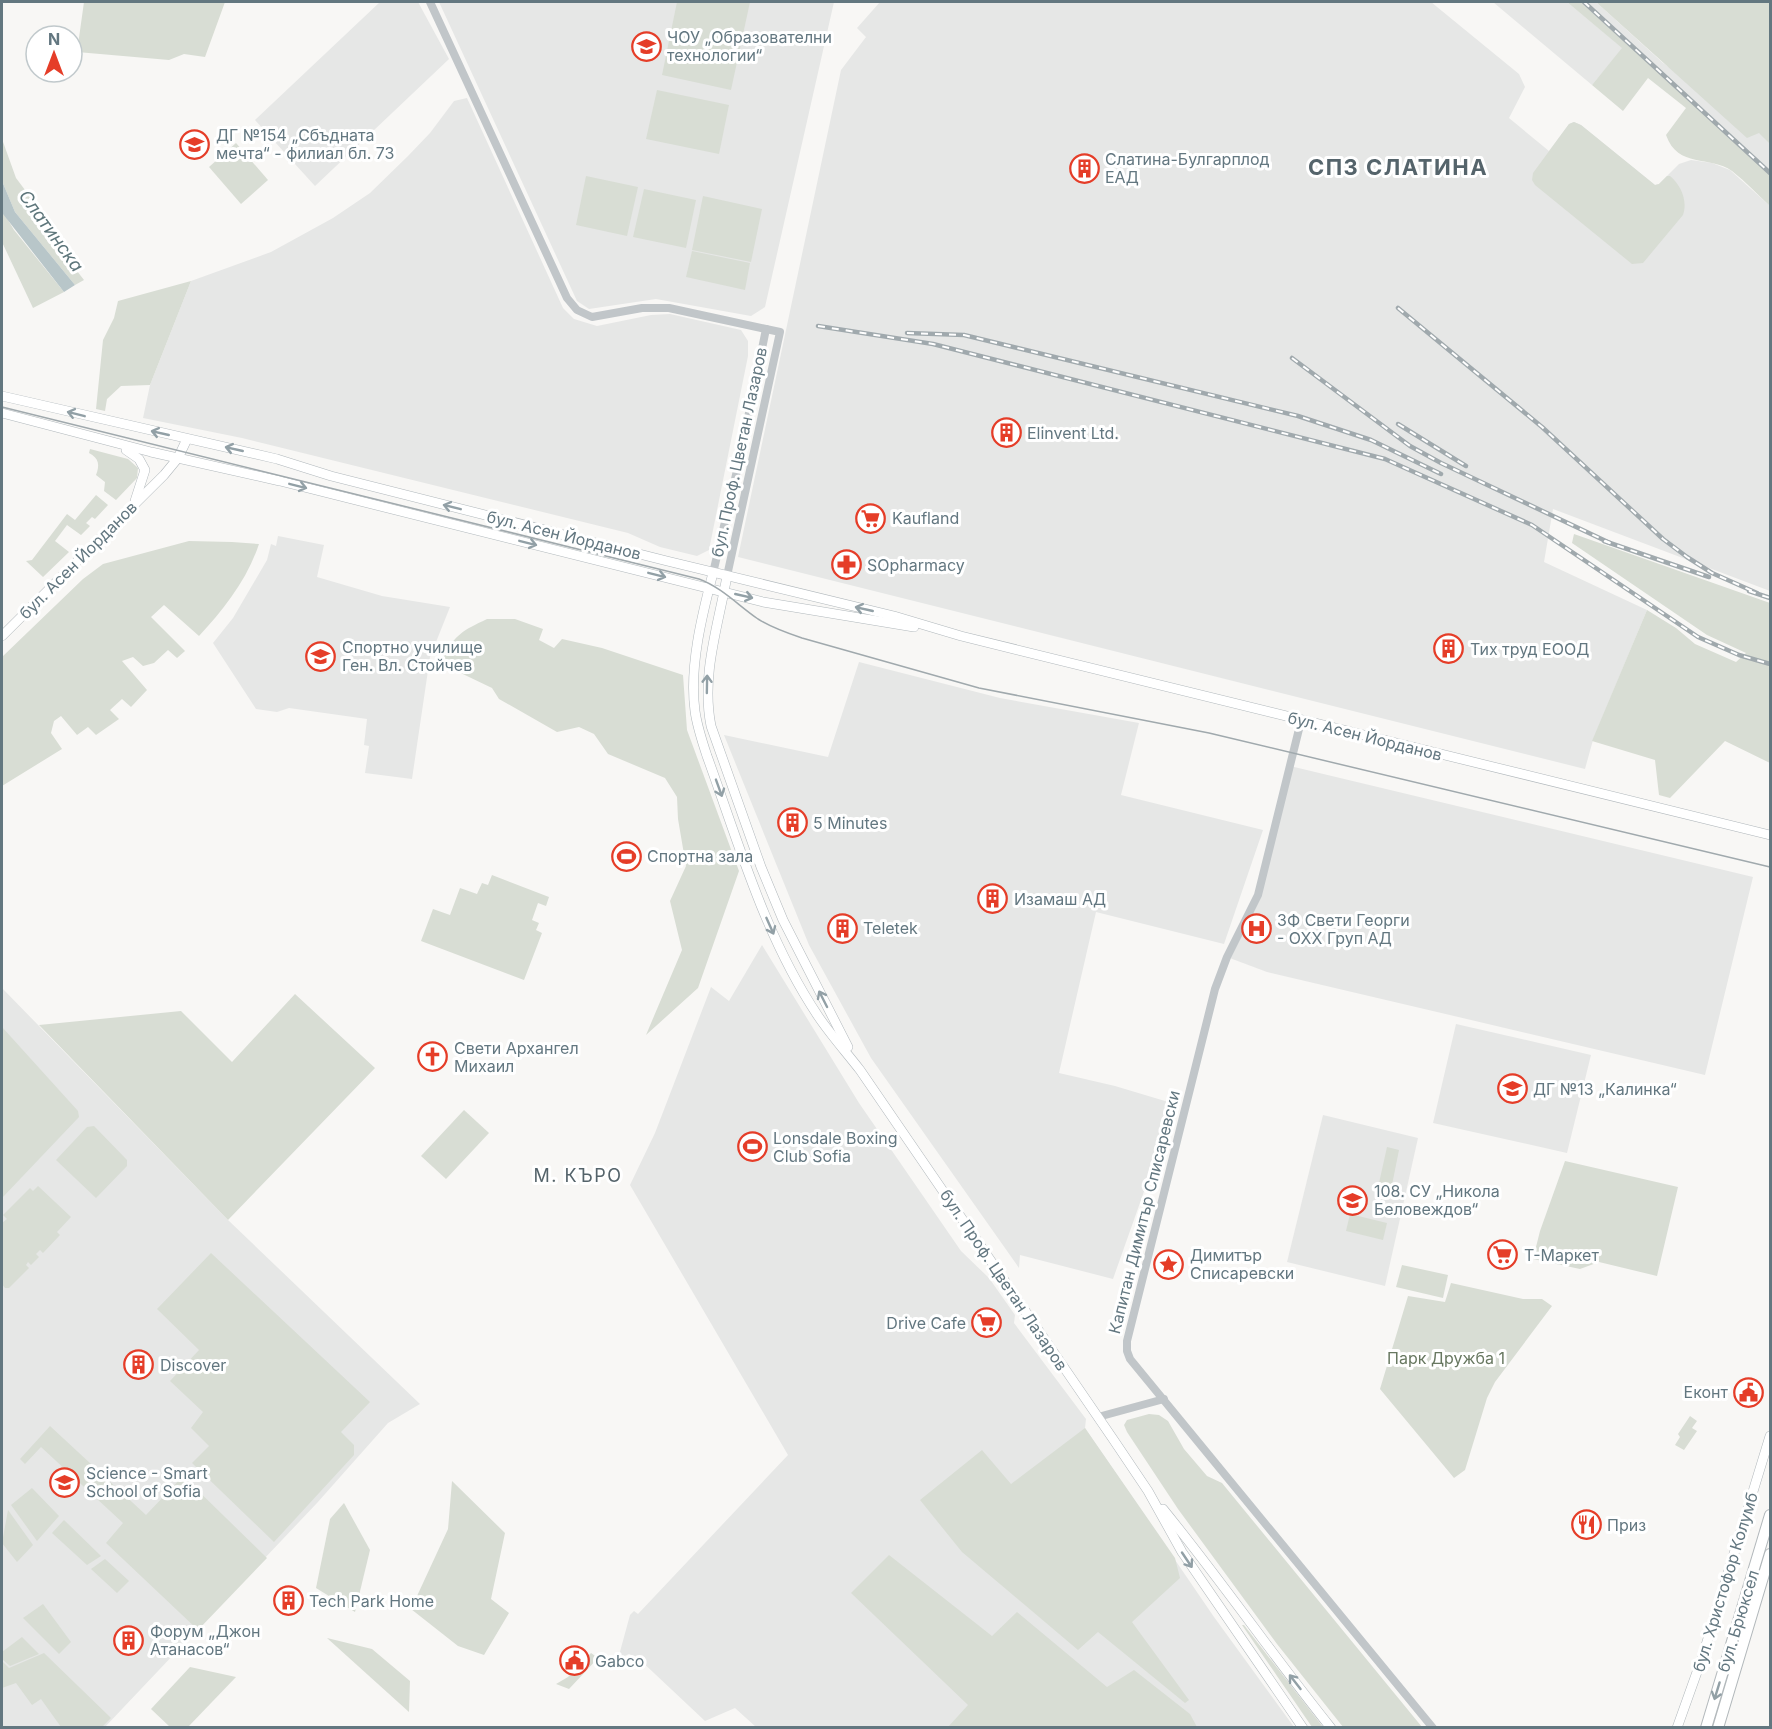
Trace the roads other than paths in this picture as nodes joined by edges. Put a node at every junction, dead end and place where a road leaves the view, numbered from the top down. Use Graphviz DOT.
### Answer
graph roads {
  1 [pos="430,2"];
  2 [pos="766,329"];
  3 [pos="2,396"];
  4 [pos="2,414"];
  5 [pos="187,439"];
  6 [pos="110,442"];
  7 [pos="178,458"];
  8 [pos="134,504"];
  9 [pos="713,573"];
  10 [pos="727,576"];
  11 [pos="709,588"];
  12 [pos="724,592"];
  13 [pos="2,636"];
  14 [pos="961,636"];
  15 [pos="1301,720"];
  16 [pos="1770,835"];
  17 [pos="860,1070"];
  18 [pos="1164,1399"];
  19 [pos="1098,1417"];
  20 [pos="1770,1436"];
  21 [pos="1148,1491"];
  22 [pos="1770,1515"];
  23 [pos="1770,1554"];
  24 [pos="1303,1728"];
  25 [pos="1331,1728"];
  26 [pos="1433,1728"];
  27 [pos="1677,1728"];
  28 [pos="1706,1728"];
  29 [pos="1718,1728"];
  1 -- 2 [label="street, бул. Проф. Цветан Лазаров"];
  2 -- 9 [label="street, бул. Проф. Цветан Лазаров"];
  2 -- 10 [label="street, бул. Проф. Цветан Лазаров"];
  5 -- 3 [label="main road, one-way"];
  4 -- 6 [label="main road"];
  5 -- 7 [label="main road, бул. Асен Йорданов"];
  9 -- 5 [label="main road, бул. Асен Йорданов, one-way"];
  6 -- 7 [label="main road"];
  6 -- 8 [label="main road"];
  7 -- 8 [label="main road, бул. Асен Йорданов"];
  7 -- 11 [label="main road, бул. Асен Йорданов, one-way"];
  8 -- 13 [label="main road, бул. Асен Йорданов"];
  9 -- 10 [label="main road, бул. Асен Йорданов"];
  9 -- 11 [label="main road, бул. Проф. Цветан Лазаров"];
  10 -- 12 [label="main road, бул. Проф. Цветан Лазаров"];
  14 -- 10 [label="main road, бул. Асен Йорданов, one-way"];
  11 -- 12 [label="main road, бул. Асен Йорданов"];
  11 -- 17 [label="main road, бул. Проф. Цветан Лазаров, one-way"];
  12 -- 14 [label="main road, бул. Асен Йорданов, one-way"];
  17 -- 12 [label="main road, бул. Проф. Цветан Лазаров, one-way"];
  14 -- 15 [label="main road, бул. Асен Йорданов"];
  15 -- 16 [label="main road, бул. Асен Йорданов"];
  15 -- 18 [label="street, Капитан Димитър Списаревски"];
  17 -- 19 [label="main road, бул. Проф. Цветан Лазаров"];
  18 -- 19 [label="street"];
  18 -- 26 [label="street, Капитан Димитър Списаревски"];
  19 -- 21 [label="main road, бул. Проф. Цветан Лазаров"];
  20 -- 27 [label="main road, бул. Христофор Колумб"];
  21 -- 24 [label="main road, бул. Проф. Цветан Лазаров, one-way"];
  25 -- 21 [label="main road, бул. Проф. Цветан Лазаров, one-way"];
  22 -- 28 [label="main road, бул. Брюксел, one-way"];
  23 -- 29 [label="main road, бул. Брюксел"];
}
